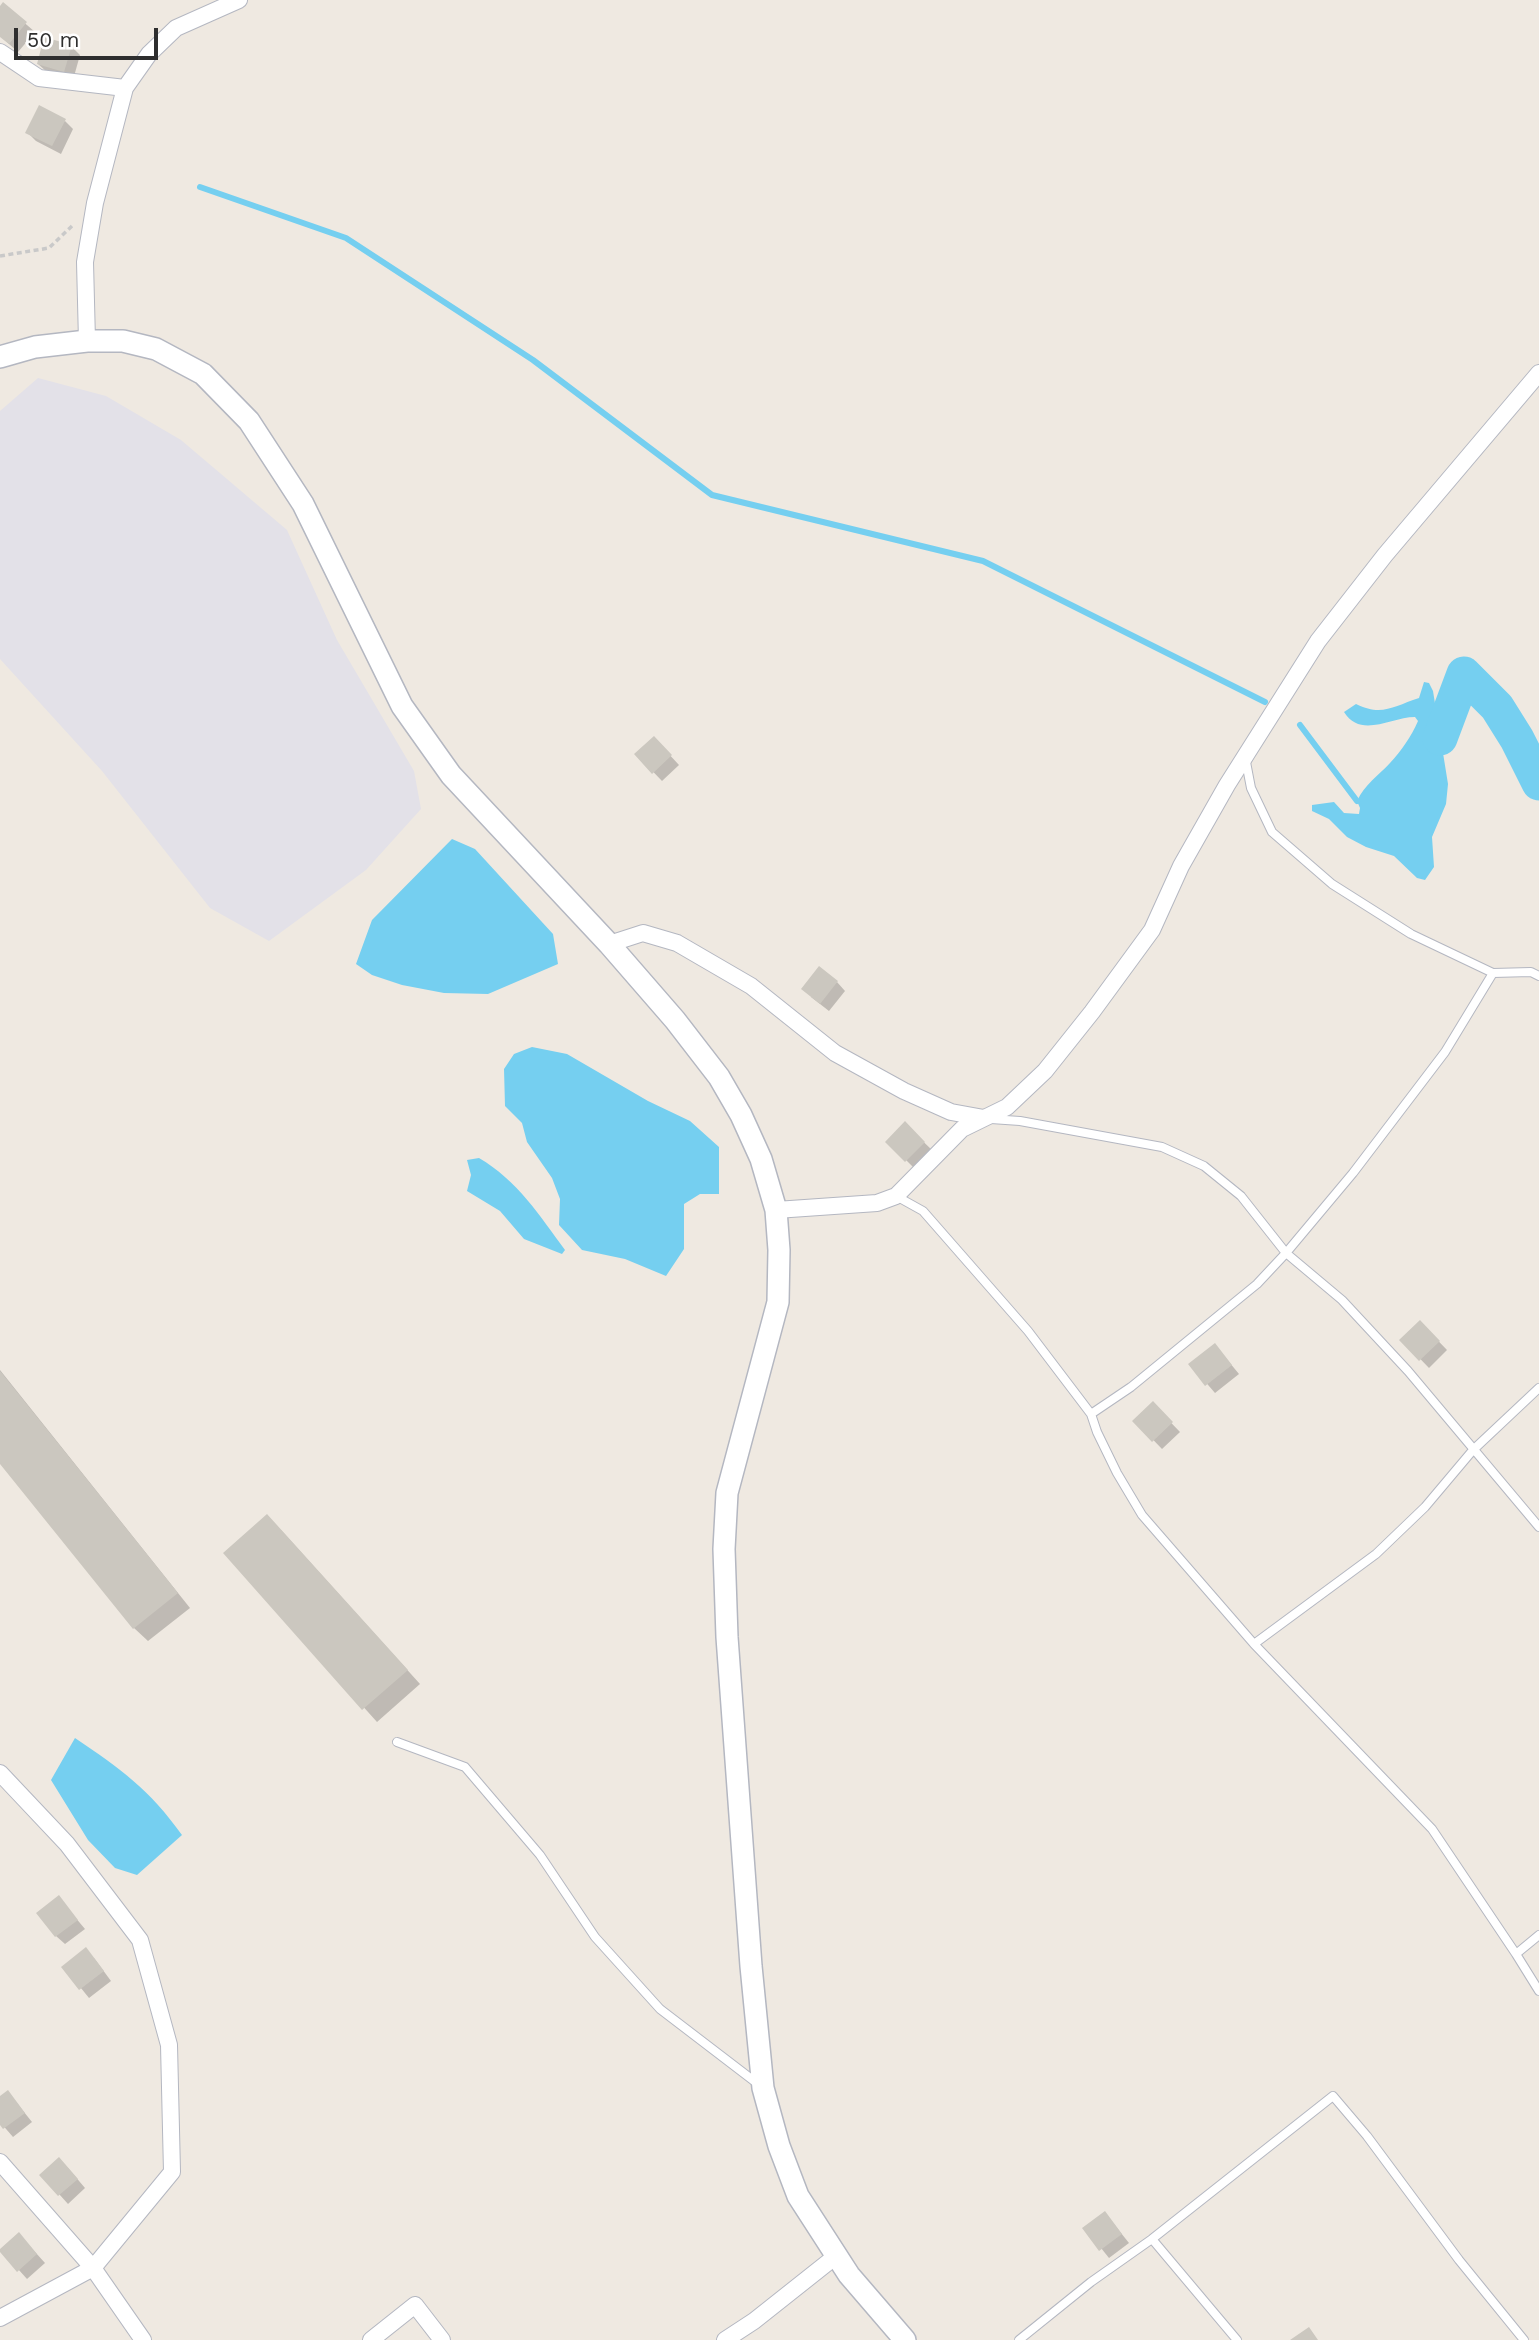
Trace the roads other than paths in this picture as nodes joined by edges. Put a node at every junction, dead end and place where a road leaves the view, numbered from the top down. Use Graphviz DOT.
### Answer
graph roads {
  1 [pos="239,0"];
  2 [pos="0,52"];
  3 [pos="125,88"];
  4 [pos="87,341"];
  5 [pos="0,357"];
  6 [pos="1539,373"];
  7 [pos="1255,742"];
  8 [pos="609,944"];
  9 [pos="1493,973"];
  10 [pos="1539,976"];
  11 [pos="984,1118"];
  12 [pos="896,1195"];
  13 [pos="775,1210"];
  14 [pos="1286,1253"];
  15 [pos="1539,1388"];
  16 [pos="1091,1414"];
  17 [pos="1473,1450"];
  18 [pos="1539,1527"];
  19 [pos="1254,1644"];
  20 [pos="397,1742"];
  21 [pos="0,1773"];
  22 [pos="1539,1936"];
  23 [pos="1516,1954"];
  24 [pos="1539,1991"];
  25 [pos="763,2088"];
  26 [pos="0,2162"];
  27 [pos="1152,2239"];
  28 [pos="836,2256"];
  29 [pos="93,2268"];
  30 [pos="0,2318"];
  31 [pos="144,2340"];
  32 [pos="371,2340"];
  33 [pos="442,2340"];
  34 [pos="725,2340"];
  35 [pos="905,2340"];
  36 [pos="1019,2340"];
  37 [pos="1237,2340"];
  38 [pos="1524,2340"];
  1 -- 3 [label="street"];
  2 -- 3 [label="street"];
  3 -- 4 [label="street"];
  4 -- 5 [label="main road"];
  4 -- 8 [label="main road"];
  6 -- 7 [label="street"];
  7 -- 9 [label="lane"];
  7 -- 11 [label="street"];
  8 -- 11 [label="street"];
  8 -- 13 [label="main road"];
  9 -- 10 [label="lane"];
  9 -- 14 [label="lane"];
  11 -- 12 [label="street"];
  11 -- 14 [label="lane"];
  12 -- 13 [label="street"];
  12 -- 16 [label="lane"];
  13 -- 25 [label="main road"];
  14 -- 16 [label="lane"];
  14 -- 17 [label="lane"];
  15 -- 17 [label="lane"];
  16 -- 19 [label="lane"];
  17 -- 18 [label="lane"];
  17 -- 19 [label="lane"];
  19 -- 23 [label="lane"];
  20 -- 25 [label="lane"];
  21 -- 29 [label="street"];
  22 -- 23 [label="lane"];
  23 -- 24 [label="lane"];
  25 -- 28 [label="main road"];
  26 -- 29 [label="street"];
  27 -- 36 [label="lane"];
  27 -- 37 [label="lane"];
  27 -- 38 [label="lane"];
  28 -- 34 [label="street"];
  28 -- 35 [label="main road"];
  29 -- 30 [label="street"];
  29 -- 31 [label="street"];
  32 -- 33 [label="street"];
}
